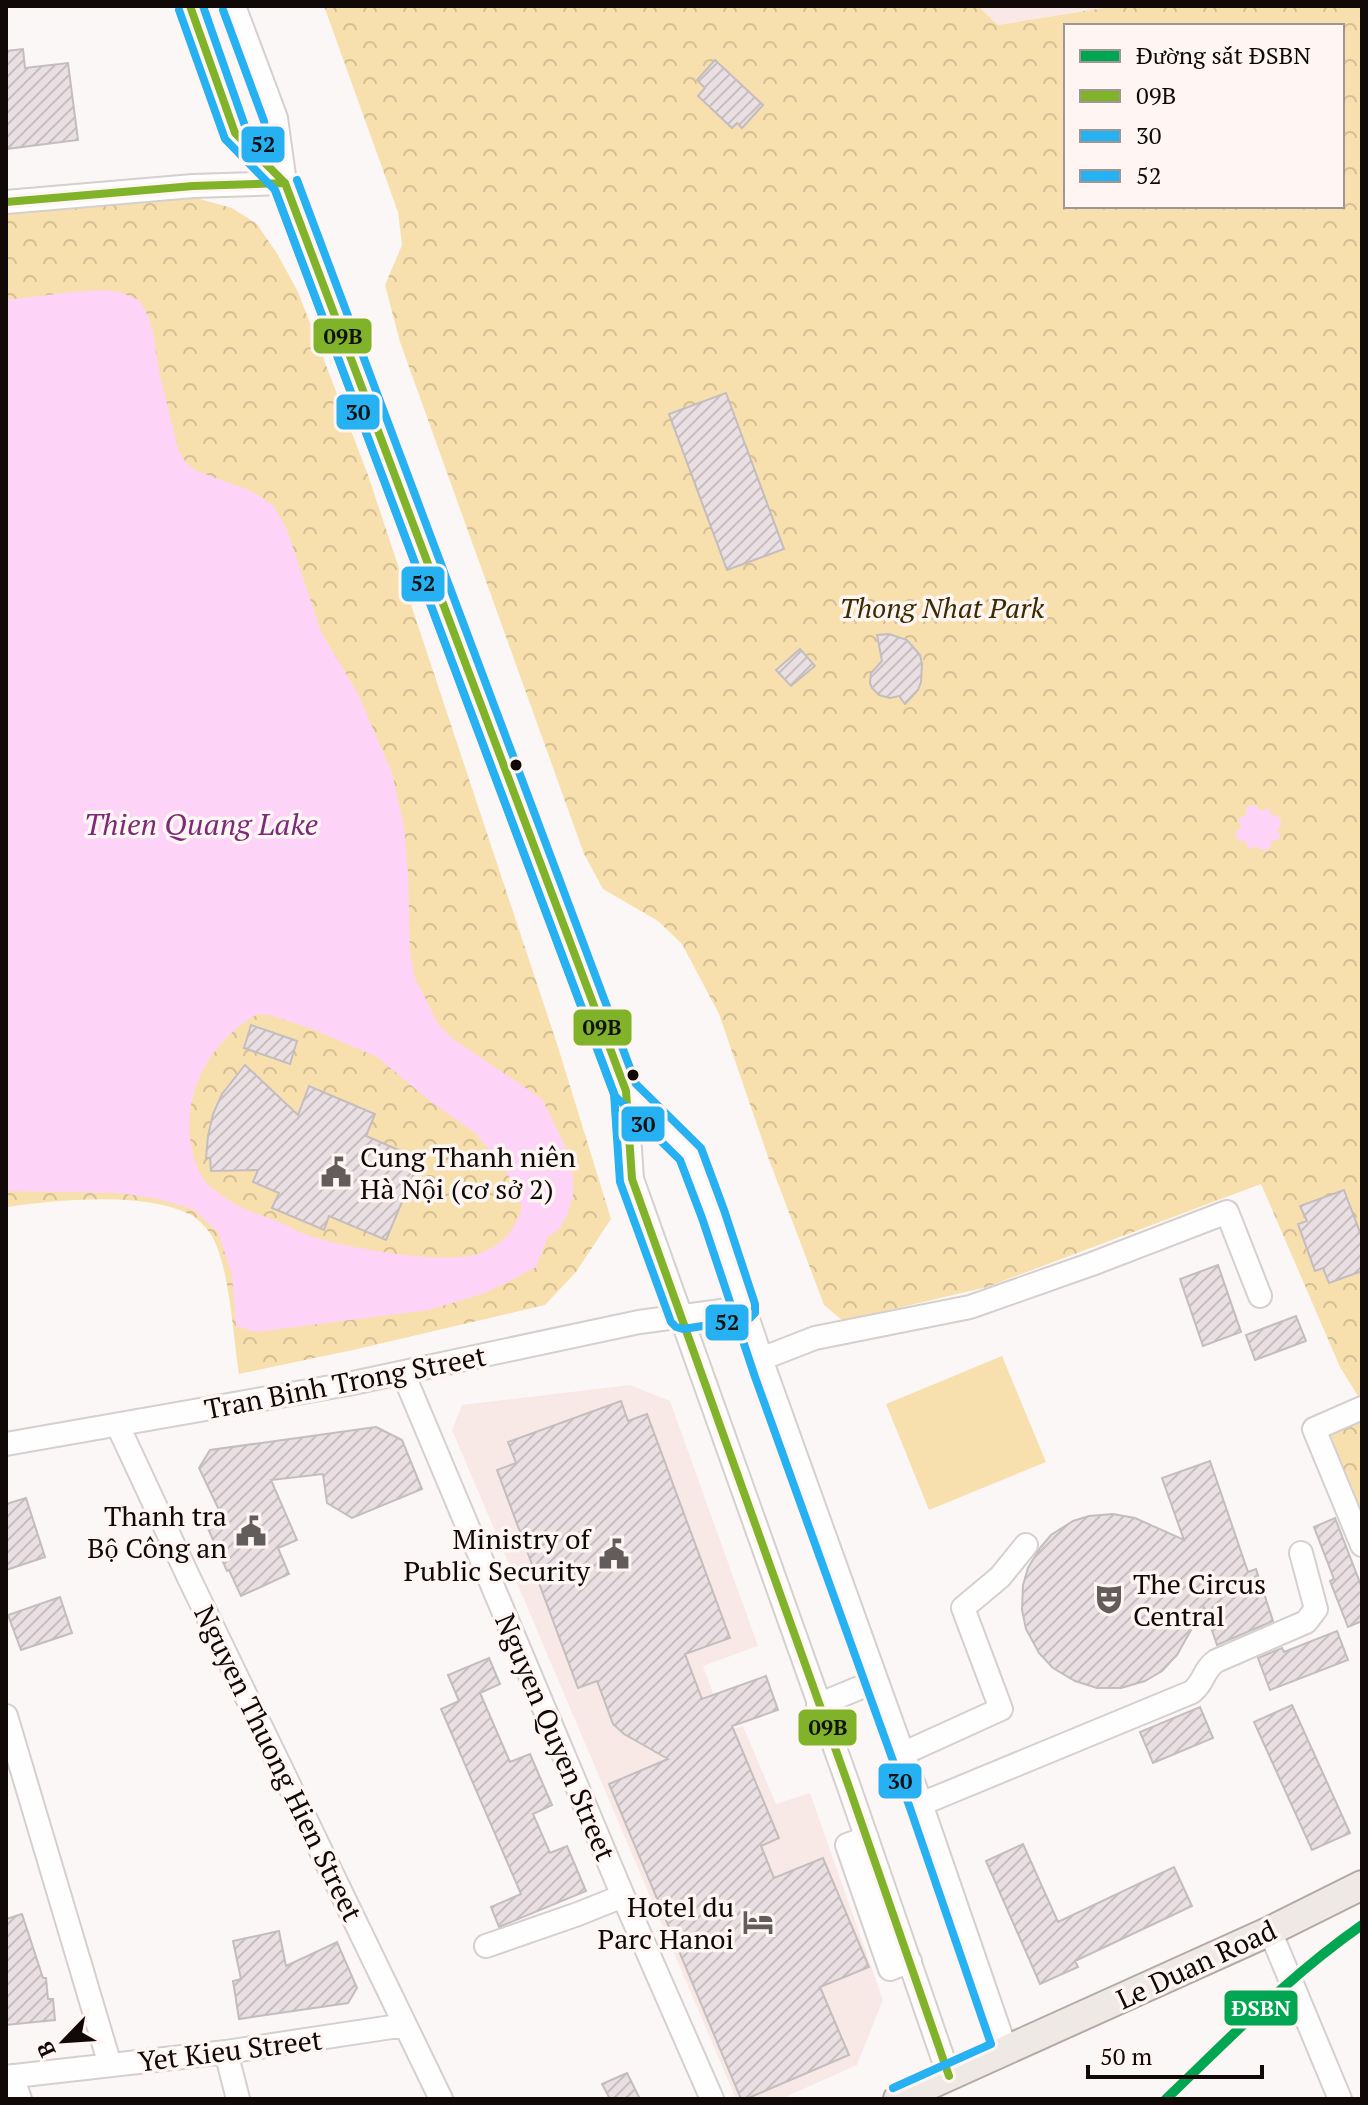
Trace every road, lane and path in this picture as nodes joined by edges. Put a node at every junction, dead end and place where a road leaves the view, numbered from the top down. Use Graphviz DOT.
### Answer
graph roads {
  1 [pos="190,6"];
  2 [pos="234,6"];
  3 [pos="285,183"];
  4 [pos="6,202"];
  5 [pos="626,1091"];
  6 [pos="1260,1296"];
  7 [pos="744,1308"];
  8 [pos="682,1317"];
  9 [pos="761,1359"];
  10 [pos="403,1373"];
  11 [pos="1362,1408"];
  12 [pos="118,1426"];
  13 [pos="6,1444"];
  14 [pos="1026,1545"];
  15 [pos="1362,1545"];
  16 [pos="1301,1553"];
  17 [pos="876,1681"];
  18 [pos="818,1705"];
  19 [pos="6,1716"];
  20 [pos="902,1754"];
  21 [pos="921,1804"];
  22 [pos="1362,1885"];
  23 [pos="623,1896"];
  24 [pos="1270,1931"];
  25 [pos="486,1946"];
  26 [pos="405,2025"];
  27 [pos="1006,2050"];
  28 [pos="226,2052"];
  29 [pos="110,2065"];
  30 [pos="9,2076"];
  31 [pos="949,2076"];
  32 [pos="20,2099"];
  33 [pos="238,2099"];
  34 [pos="441,2099"];
  35 [pos="712,2099"];
  36 [pos="898,2099"];
  37 [pos="1340,2099"];
  1 -- 3 [label="street"];
  2 -- 3 [label="street"];
  3 -- 4 [label="street"];
  3 -- 5 [label="street"];
  5 -- 7 [label="street"];
  5 -- 8 [label="street"];
  6 -- 9 [label="street"];
  7 -- 8 [label="street, Tran Binh Trong Street"];
  7 -- 9 [label="street"];
  8 -- 10 [label="street, Tran Binh Trong Street"];
  8 -- 18 [label="street"];
  9 -- 17 [label="street"];
  10 -- 12 [label="street, Tran Binh Trong Street"];
  10 -- 23 [label="street, Nguyen Quyen Street"];
  11 -- 15 [label="street"];
  12 -- 13 [label="street, Tran Binh Trong Street"];
  12 -- 26 [label="street, Nguyen Thuong Hien Street"];
  14 -- 20 [label="street"];
  16 -- 21 [label="street"];
  17 -- 18 [label="street"];
  17 -- 20 [label="street"];
  18 -- 31 [label="street"];
  19 -- 29 [label="street"];
  20 -- 21 [label="street"];
  21 -- 27 [label="street"];
  22 -- 24 [label="main road, Le Duan Road"];
  23 -- 25 [label="street"];
  23 -- 35 [label="street, Nguyen Quyen Street"];
  24 -- 27 [label="main road, Le Duan Road"];
  24 -- 37 [label="street"];
  26 -- 28 [label="street, Yet Kieu Street"];
  26 -- 34 [label="street, Nguyen Thuong Hien Street"];
  27 -- 31 [label="main road, Le Duan Road"];
  28 -- 29 [label="street, Yet Kieu Street"];
  28 -- 33 [label="street"];
  29 -- 30 [label="street, Yet Kieu Street"];
  30 -- 32 [label="street"];
  31 -- 36 [label="main road, Le Duan Road"];
}
